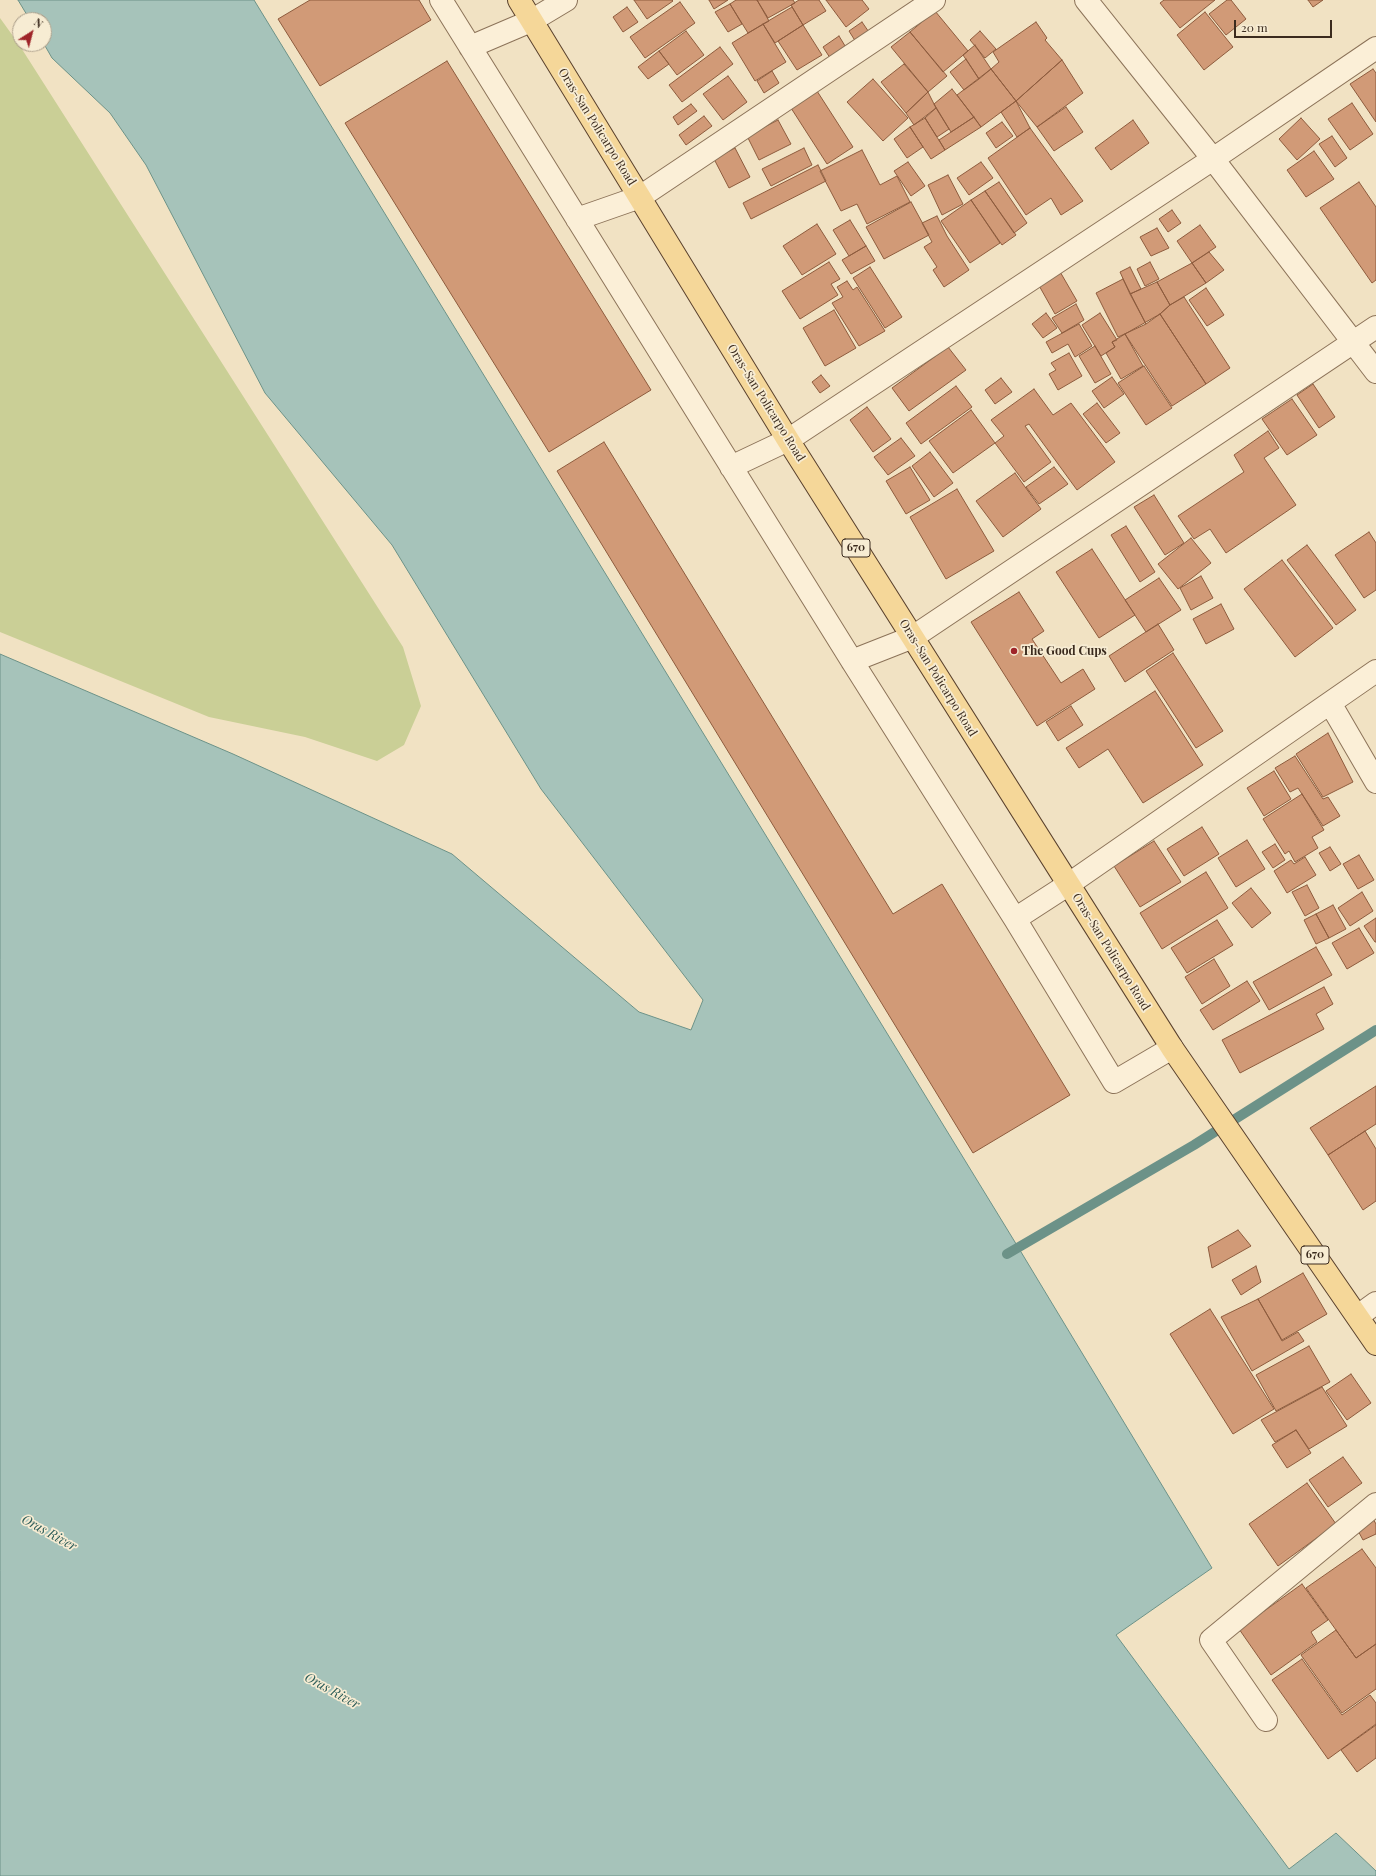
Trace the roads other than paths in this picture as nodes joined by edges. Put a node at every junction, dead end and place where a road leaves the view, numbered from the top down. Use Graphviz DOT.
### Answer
graph roads {
  1 [pos="441,0"];
  2 [pos="519,0"];
  3 [pos="566,0"];
  4 [pos="934,0"];
  5 [pos="1086,0"];
  6 [pos="531,21"];
  7 [pos="470,47"];
  8 [pos="1376,48"];
  9 [pos="1213,159"];
  10 [pos="640,197"];
  11 [pos="577,219"];
  12 [pos="1376,328"];
  13 [pos="1353,343"];
  14 [pos="1376,372"];
  15 [pos="788,440"];
  16 [pos="731,467"];
  17 [pos="913,638"];
  18 [pos="852,661"];
  19 [pos="1376,671"];
  20 [pos="1330,703"];
  21 [pos="1376,782"];
  22 [pos="1069,884"];
  23 [pos="1015,919"];
  24 [pos="1172,1048"];
  25 [pos="1376,1303"];
  26 [pos="1358,1316"];
  27 [pos="1376,1344"];
  28 [pos="1376,1504"];
  29 [pos="1266,1720"];
  1 -- 7 [label="street"];
  2 -- 6 [label="main road, Oras-San Policarpo Road / 670"];
  3 -- 6 [label="street"];
  4 -- 10 [label="street"];
  5 -- 9 [label="street"];
  6 -- 7 [label="street"];
  6 -- 10 [label="main road, Oras-San Policarpo Road / 670"];
  7 -- 11 [label="street"];
  8 -- 9 [label="street"];
  9 -- 13 [label="street"];
  9 -- 15 [label="street"];
  10 -- 11 [label="street"];
  10 -- 15 [label="main road, Oras-San Policarpo Road / 670"];
  11 -- 16 [label="street"];
  12 -- 13 [label="street"];
  13 -- 14 [label="street"];
  13 -- 17 [label="street"];
  15 -- 16 [label="street"];
  15 -- 17 [label="main road, Oras-San Policarpo Road / 670"];
  16 -- 18 [label="street"];
  17 -- 18 [label="street"];
  17 -- 22 [label="main road, Oras-San Policarpo Road / 670"];
  18 -- 23 [label="street"];
  19 -- 20 [label="street"];
  20 -- 21 [label="street"];
  20 -- 22 [label="street"];
  22 -- 23 [label="street"];
  22 -- 24 [label="main road, Oras-San Policarpo Road / 670"];
  23 -- 24 [label="street"];
  24 -- 26 [label="main road, Oras-San Policarpo Road / 670"];
  25 -- 26 [label="street"];
  26 -- 27 [label="main road, Oras-San Policarpo Road / 670"];
  28 -- 29 [label="street"];
}
